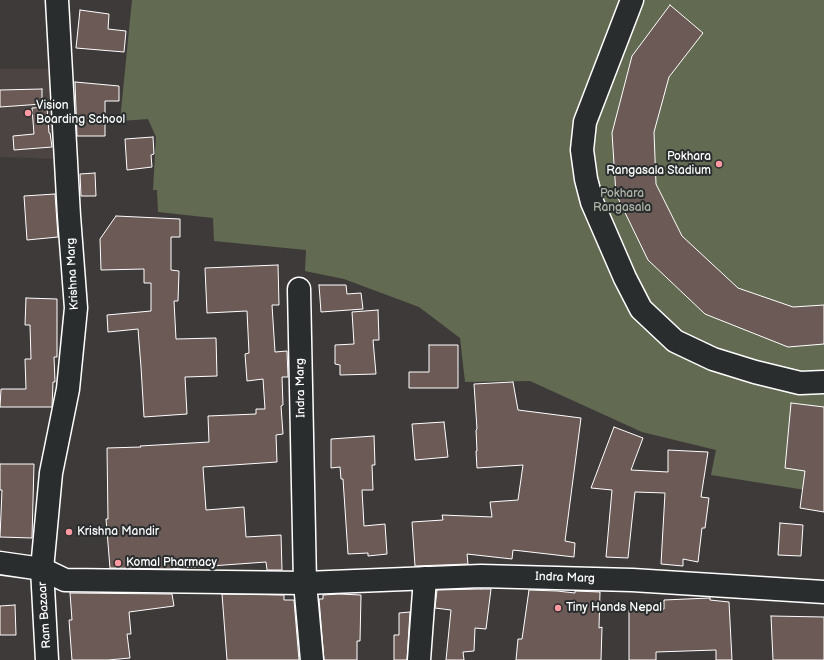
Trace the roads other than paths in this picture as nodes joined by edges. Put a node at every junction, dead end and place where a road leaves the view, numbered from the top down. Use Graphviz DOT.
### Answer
graph roads {
  1 [pos="57,0"];
  2 [pos="632,0"];
  3 [pos="299,289"];
  4 [pos="824,382"];
  5 [pos="0,564"];
  6 [pos="42,570"];
  7 [pos="425,578"];
  8 [pos="305,583"];
  9 [pos="824,592"];
  10 [pos="47,660"];
  11 [pos="312,660"];
  12 [pos="419,660"];
  1 -- 6 [label="street, Krishna Marg"];
  2 -- 4 [label="street"];
  3 -- 8 [label="street, Indra Marg"];
  5 -- 6 [label="street, Indra Marg"];
  6 -- 8 [label="street, Indra Marg"];
  6 -- 10 [label="street, Ram Bazaar"];
  7 -- 8 [label="street, Indra Marg"];
  7 -- 9 [label="street, Indra Marg"];
  7 -- 12 [label="street"];
  8 -- 11 [label="street"];
}
